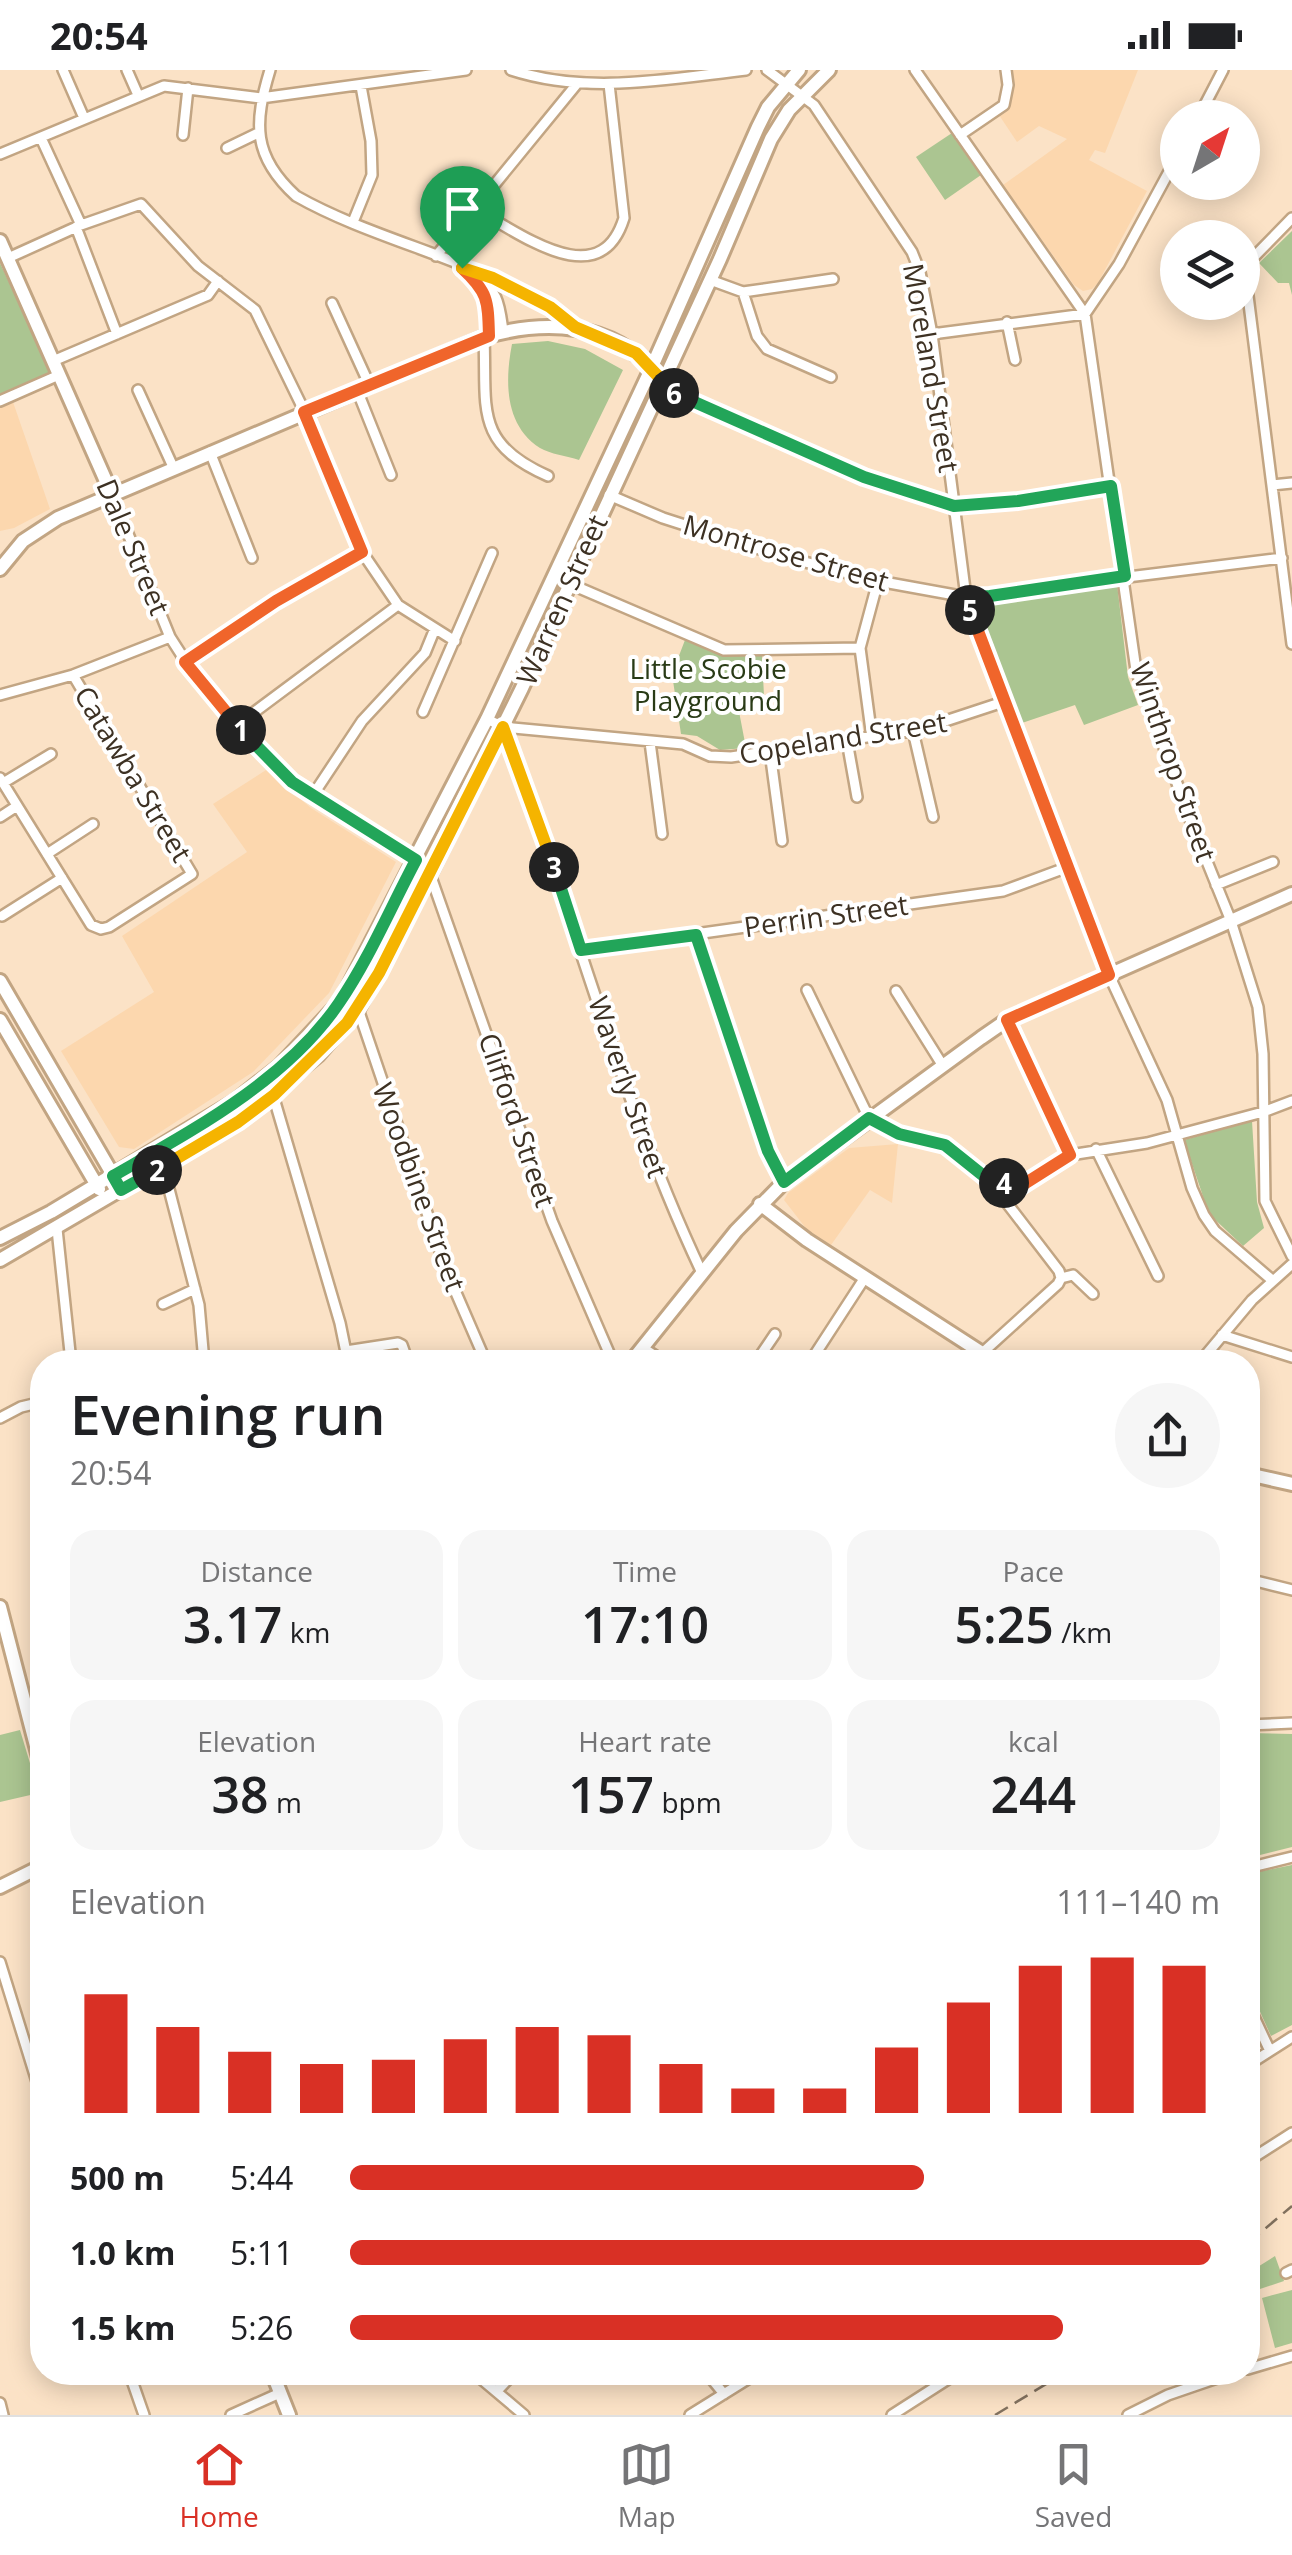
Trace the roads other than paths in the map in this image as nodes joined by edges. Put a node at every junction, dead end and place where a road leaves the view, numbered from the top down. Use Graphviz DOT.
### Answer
graph roads {
  1 [pos="64,70"];
  2 [pos="127,70"];
  3 [pos="270,70"];
  4 [pos="466,70"];
  5 [pos="510,70"];
  6 [pos="632,70"];
  7 [pos="746,70"];
  8 [pos="767,70"];
  9 [pos="798,70"];
  10 [pos="828,70"];
  11 [pos="916,70"];
  12 [pos="1006,70"];
  13 [pos="1224,70"];
  14 [pos="692,73"];
  15 [pos="636,82"];
  16 [pos="609,84"];
  17 [pos="786,84"];
  18 [pos="576,85"];
  19 [pos="362,86"];
  20 [pos="188,88"];
  21 [pos="138,95"];
  22 [pos="802,95"];
  23 [pos="261,98"];
  24 [pos="1208,100"];
  25 [pos="84,118"];
  26 [pos="258,134"];
  27 [pos="183,135"];
  28 [pos="960,135"];
  29 [pos="41,138"];
  30 [pos="227,148"];
  31 [pos="0,154"];
  32 [pos="1160,188"];
  33 [pos="475,209"];
  34 [pos="1292,218"];
  35 [pos="353,222"];
  36 [pos="78,226"];
  37 [pos="0,241"];
  38 [pos="1260,248"];
  39 [pos="436,256"];
  40 [pos="8,258"];
  41 [pos="462,268"];
  42 [pos="833,278"];
  43 [pos="710,280"];
  44 [pos="218,282"];
  45 [pos="743,292"];
  46 [pos="332,302"];
  47 [pos="1085,314"];
  48 [pos="1251,320"];
  49 [pos="1007,322"];
  50 [pos="575,327"];
  51 [pos="118,334"];
  52 [pos="932,334"];
  53 [pos="492,335"];
  54 [pos="53,360"];
  55 [pos="1015,360"];
  56 [pos="650,368"];
  57 [pos="59,375"];
  58 [pos="831,376"];
  59 [pos="662,383"];
  60 [pos="363,387"];
  61 [pos="138,390"];
  62 [pos="0,401"];
  63 [pos="304,412"];
  64 [pos="210,452"];
  65 [pos="174,469"];
  66 [pos="392,475"];
  67 [pos="548,476"];
  68 [pos="1292,483"];
  69 [pos="1272,485"];
  70 [pos="1111,486"];
  71 [pos="609,495"];
  72 [pos="114,496"];
  73 [pos="954,506"];
  74 [pos="362,552"];
  75 [pos="492,552"];
  76 [pos="252,558"];
  77 [pos="1282,558"];
  78 [pos="2,562"];
  79 [pos="1125,576"];
  80 [pos="878,581"];
  81 [pos="570,584"];
  82 [pos="966,597"];
  83 [pos="398,605"];
  84 [pos="434,630"];
  85 [pos="170,637"];
  86 [pos="455,642"];
  87 [pos="1292,644"];
  88 [pos="860,648"];
  89 [pos="185,662"];
  90 [pos="73,675"];
  91 [pos="0,695"];
  92 [pos="1003,702"];
  93 [pos="424,712"];
  94 [pos="486,719"];
  95 [pos="238,726"];
  96 [pos="503,727"];
  97 [pos="913,731"];
  98 [pos="872,738"];
  99 [pos="847,741"];
  100 [pos="650,742"];
  101 [pos="770,752"];
  102 [pos="51,754"];
  103 [pos="2,780"];
  104 [pos="313,795"];
  105 [pos="857,798"];
  106 [pos="18,806"];
  107 [pos="0,817"];
  108 [pos="933,817"];
  109 [pos="93,824"];
  110 [pos="662,834"];
  111 [pos="782,841"];
  112 [pos="47,854"];
  113 [pos="416,860"];
  114 [pos="1273,862"];
  115 [pos="1068,868"];
  116 [pos="430,874"];
  117 [pos="62,878"];
  118 [pos="1216,885"];
  119 [pos="1292,894"];
  120 [pos="2,916"];
  121 [pos="1231,921"];
  122 [pos="696,935"];
  123 [pos="581,950"];
  124 [pos="1109,975"];
  125 [pos="0,981"];
  126 [pos="807,990"];
  127 [pos="896,991"];
  128 [pos="358,1009"];
  129 [pos="0,1020"];
  130 [pos="1007,1020"];
  131 [pos="943,1066"];
  132 [pos="274,1095"];
  133 [pos="1292,1101"];
  134 [pos="1262,1112"];
  135 [pos="869,1118"];
  136 [pos="1175,1134"];
  137 [pos="1096,1150"];
  138 [pos="1070,1155"];
  139 [pos="164,1166"];
  140 [pos="113,1176"];
  141 [pos="990,1181"];
  142 [pos="784,1182"];
  143 [pos="96,1185"];
  144 [pos="121,1190"];
  145 [pos="105,1200"];
  146 [pos="760,1204"];
  147 [pos="57,1229"];
  148 [pos="0,1238"];
  149 [pos="1292,1256"];
  150 [pos="0,1260"];
  151 [pos="1292,1264"];
  152 [pos="702,1273"];
  153 [pos="1158,1276"];
  154 [pos="864,1278"];
  155 [pos="1061,1278"];
  156 [pos="1272,1280"];
  157 [pos="195,1290"];
  158 [pos="1092,1294"];
  159 [pos="163,1304"];
  160 [pos="775,1334"];
  161 [pos="1222,1335"];
  162 [pos="643,1348"];
  163 [pos="70,1350"];
  164 [pos="202,1350"];
  165 [pos="346,1350"];
  166 [pos="352,1350"];
  167 [pos="404,1350"];
  168 [pos="481,1350"];
  169 [pos="608,1350"];
  170 [pos="646,1350"];
  171 [pos="764,1350"];
  172 [pos="818,1350"];
  173 [pos="975,1350"];
  174 [pos="985,1350"];
  175 [pos="1210,1350"];
  176 [pos="1292,1357"];
  177 [pos="30,1405"];
  178 [pos="0,1418"];
  179 [pos="1260,1477"];
  180 [pos="1292,1484"];
  181 [pos="1260,1582"];
  182 [pos="1292,1590"];
  183 [pos="0,1607"];
  184 [pos="30,1723"];
  185 [pos="1292,1723"];
  186 [pos="1260,1724"];
  187 [pos="1292,1857"];
  188 [pos="1260,1865"];
  189 [pos="30,1872"];
  190 [pos="0,1887"];
  191 [pos="0,1962"];
  192 [pos="1260,2030"];
  193 [pos="1292,2038"];
  194 [pos="1270,2051"];
  195 [pos="1260,2058"];
  196 [pos="30,2059"];
  197 [pos="1292,2134"];
  198 [pos="1260,2151"];
  199 [pos="1292,2356"];
  200 [pos="1260,2365"];
  201 [pos="134,2385"];
  202 [pos="271,2385"];
  203 [pos="280,2385"];
  204 [pos="490,2385"];
  205 [pos="503,2385"];
  206 [pos="717,2385"];
  207 [pos="738,2385"];
  208 [pos="939,2385"];
  209 [pos="1195,2385"];
  210 [pos="497,2391"];
  211 [pos="724,2394"];
  212 [pos="0,2403"];
  213 [pos="520,2413"];
  214 [pos="3,2415"];
  215 [pos="144,2415"];
  216 [pos="232,2415"];
  217 [pos="289,2415"];
  218 [pos="690,2415"];
  219 [pos="892,2415"];
  220 [pos="1128,2415"];
  1 -- 25 [label="street"];
  2 -- 21 [label="street"];
  3 -- 23 [label="street"];
  4 -- 19 [label="street"];
  5 -- 18 [label="street"];
  6 -- 15 [label="street"];
  7 -- 14 [label="street"];
  8 -- 17 [label="street, Moreland Street"];
  9 -- 17 [label="main road, Warren Street"];
  10 -- 22 [label="main road, Warren Street"];
  11 -- 28 [label="street, Winthrop Street"];
  12 -- 28 [label="street"];
  13 -- 24 [label="street"];
  14 -- 15 [label="street"];
  15 -- 16 [label="street"];
  16 -- 18 [label="street"];
  16 -- 33 [label="street"];
  17 -- 22 [label="street, Moreland Street"];
  17 -- 56 [label="main road, Warren Street"];
  18 -- 33 [label="street"];
  19 -- 23 [label="street"];
  19 -- 35 [label="street"];
  20 -- 21 [label="street"];
  20 -- 23 [label="street"];
  20 -- 27 [label="street"];
  21 -- 25 [label="street"];
  22 -- 43 [label="main road, Warren Street"];
  22 -- 52 [label="street, Moreland Street"];
  23 -- 26 [label="street"];
  25 -- 29 [label="street"];
  26 -- 30 [label="street"];
  26 -- 35 [label="street"];
  28 -- 47 [label="street, Winthrop Street"];
  29 -- 31 [label="street"];
  29 -- 36 [label="street"];
  32 -- 47 [label="street"];
  33 -- 39 [label="street"];
  34 -- 38 [label="street"];
  35 -- 39 [label="street"];
  36 -- 40 [label="street"];
  36 -- 44 [label="street"];
  36 -- 51 [label="street"];
  37 -- 40 [label="main road, Dale Street"];
  39 -- 41 [label="street"];
  40 -- 54 [label="main road, Dale Street"];
  41 -- 50 [label="street"];
  41 -- 53 [label="street"];
  42 -- 45 [label="street"];
  43 -- 45 [label="street"];
  43 -- 59 [label="main road, Warren Street"];
  44 -- 51 [label="street"];
  44 -- 63 [label="street"];
  45 -- 58 [label="street"];
  46 -- 60 [label="street"];
  47 -- 49 [label="street"];
  47 -- 70 [label="street, Winthrop Street"];
  48 -- 69 [label="street"];
  49 -- 52 [label="street"];
  49 -- 55 [label="street"];
  50 -- 53 [label="main road"];
  50 -- 56 [label="main road"];
  51 -- 54 [label="street"];
  52 -- 73 [label="street, Moreland Street"];
  53 -- 60 [label="main road"];
  53 -- 67 [label="street"];
  54 -- 57 [label="main road, Dale Street"];
  56 -- 59 [label="main road"];
  56 -- 94 [label="main road, Warren Street"];
  57 -- 62 [label="street"];
  57 -- 72 [label="main road, Dale Street"];
  59 -- 71 [label="main road, Warren Street"];
  59 -- 73 [label="street"];
  60 -- 63 [label="main road"];
  60 -- 66 [label="street"];
  61 -- 65 [label="street"];
  63 -- 64 [label="main road"];
  63 -- 74 [label="street"];
  64 -- 65 [label="main road"];
  64 -- 76 [label="street"];
  65 -- 72 [label="main road"];
  68 -- 69 [label="street"];
  69 -- 77 [label="street"];
  70 -- 73 [label="street"];
  70 -- 79 [label="street, Winthrop Street"];
  71 -- 80 [label="street, Montrose Street"];
  71 -- 81 [label="main road, Warren Street"];
  72 -- 78 [label="main road"];
  72 -- 85 [label="street, Dale Street"];
  73 -- 82 [label="street, Moreland Street"];
  74 -- 83 [label="street"];
  74 -- 89 [label="street"];
  75 -- 86 [label="street"];
  77 -- 79 [label="street, Montrose Street"];
  77 -- 87 [label="street"];
  79 -- 82 [label="street, Montrose Street"];
  79 -- 118 [label="street, Winthrop Street"];
  80 -- 82 [label="street, Montrose Street"];
  80 -- 88 [label="street"];
  81 -- 88 [label="street"];
  81 -- 96 [label="main road, Warren Street"];
  82 -- 92 [label="street, Moreland Street"];
  83 -- 84 [label="street"];
  83 -- 95 [label="street"];
  84 -- 86 [label="street"];
  84 -- 104 [label="street"];
  85 -- 89 [label="street, Dale Street"];
  85 -- 90 [label="street"];
  86 -- 93 [label="street"];
  88 -- 98 [label="street"];
  89 -- 95 [label="street, Dale Street"];
  90 -- 91 [label="street"];
  90 -- 117 [label="street, Catawba Street"];
  92 -- 97 [label="street, Copeland Street"];
  92 -- 115 [label="street, Moreland Street"];
  94 -- 96 [label="street, Copeland Street"];
  94 -- 113 [label="main road, Warren Street"];
  95 -- 104 [label="street, Dale Street"];
  96 -- 100 [label="street, Copeland Street"];
  96 -- 116 [label="main road, Warren Street"];
  96 -- 123 [label="street, Waverly Street"];
  97 -- 98 [label="street, Copeland Street"];
  97 -- 108 [label="street"];
  98 -- 99 [label="street, Copeland Street"];
  99 -- 101 [label="street, Copeland Street"];
  99 -- 105 [label="street"];
  100 -- 101 [label="street, Copeland Street"];
  100 -- 110 [label="street"];
  101 -- 111 [label="street"];
  102 -- 103 [label="street"];
  103 -- 106 [label="street"];
  104 -- 113 [label="street, Dale Street"];
  106 -- 107 [label="street"];
  106 -- 112 [label="street"];
  109 -- 112 [label="street"];
  112 -- 117 [label="street"];
  113 -- 116 [label="street, Dale Street"];
  113 -- 140 [label="main road, Warren Street"];
  114 -- 118 [label="street"];
  115 -- 122 [label="street, Perrin Street"];
  115 -- 124 [label="street, Moreland Street"];
  116 -- 128 [label="main road, Warren Street"];
  116 -- 169 [label="street, Clifford Street"];
  117 -- 120 [label="street"];
  118 -- 121 [label="street, Winthrop Street"];
  119 -- 121 [label="main road"];
  121 -- 124 [label="main road"];
  121 -- 134 [label="street, Winthrop Street"];
  122 -- 123 [label="street, Perrin Street"];
  122 -- 142 [label="street"];
  123 -- 152 [label="street, Waverly Street"];
  124 -- 130 [label="main road"];
  124 -- 136 [label="street, Moreland Street"];
  125 -- 140 [label="main road"];
  126 -- 135 [label="street"];
  127 -- 131 [label="street"];
  128 -- 132 [label="main road, Warren Street"];
  128 -- 168 [label="street, Woodbine Street"];
  129 -- 143 [label="main road"];
  130 -- 131 [label="main road"];
  130 -- 138 [label="street"];
  131 -- 135 [label="main road"];
  132 -- 139 [label="main road, Warren Street"];
  132 -- 165 [label="street"];
  133 -- 134 [label="street"];
  134 -- 136 [label="street"];
  134 -- 149 [label="street, Winthrop Street"];
  135 -- 141 [label="street"];
  135 -- 142 [label="main road"];
  136 -- 137 [label="street"];
  136 -- 156 [label="street, Moreland Street"];
  137 -- 138 [label="street"];
  137 -- 153 [label="street"];
  138 -- 141 [label="street"];
  139 -- 144 [label="main road, Warren Street"];
  139 -- 157 [label="street"];
  140 -- 143 [label="main road, Warren Street"];
  140 -- 144 [label="main road"];
  141 -- 155 [label="street"];
  142 -- 146 [label="main road"];
  143 -- 145 [label="main road"];
  143 -- 148 [label="main road, Warren Street"];
  144 -- 145 [label="main road, Warren Street"];
  145 -- 147 [label="main road, Warren Street"];
  146 -- 152 [label="main road"];
  146 -- 154 [label="main road"];
  147 -- 150 [label="main road, Warren Street"];
  147 -- 163 [label="street"];
  151 -- 156 [label="street"];
  152 -- 162 [label="main road"];
  154 -- 172 [label="street"];
  154 -- 173 [label="main road"];
  155 -- 158 [label="street"];
  155 -- 174 [label="street"];
  156 -- 161 [label="street"];
  157 -- 159 [label="street"];
  157 -- 164 [label="street"];
  160 -- 171 [label="street"];
  161 -- 175 [label="street"];
  161 -- 176 [label="street"];
  162 -- 170 [label="street"];
  166 -- 167 [label="street"];
  177 -- 178 [label="street"];
  179 -- 180 [label="main road"];
  181 -- 182 [label="street"];
  183 -- 184 [label="main road"];
  185 -- 186 [label="street"];
  187 -- 188 [label="street"];
  189 -- 190 [label="main road"];
  191 -- 196 [label="street"];
  192 -- 194 [label="street"];
  193 -- 194 [label="street"];
  194 -- 195 [label="street"];
  197 -- 198 [label="street"];
  199 -- 200 [label="street"];
  201 -- 215 [label="street"];
  202 -- 216 [label="street"];
  203 -- 217 [label="main road"];
  204 -- 210 [label="street"];
  205 -- 210 [label="street"];
  206 -- 211 [label="street"];
  207 -- 211 [label="street"];
  208 -- 219 [label="street"];
  209 -- 220 [label="street"];
  210 -- 213 [label="street"];
  211 -- 218 [label="street"];
  212 -- 214 [label="street"];
}
